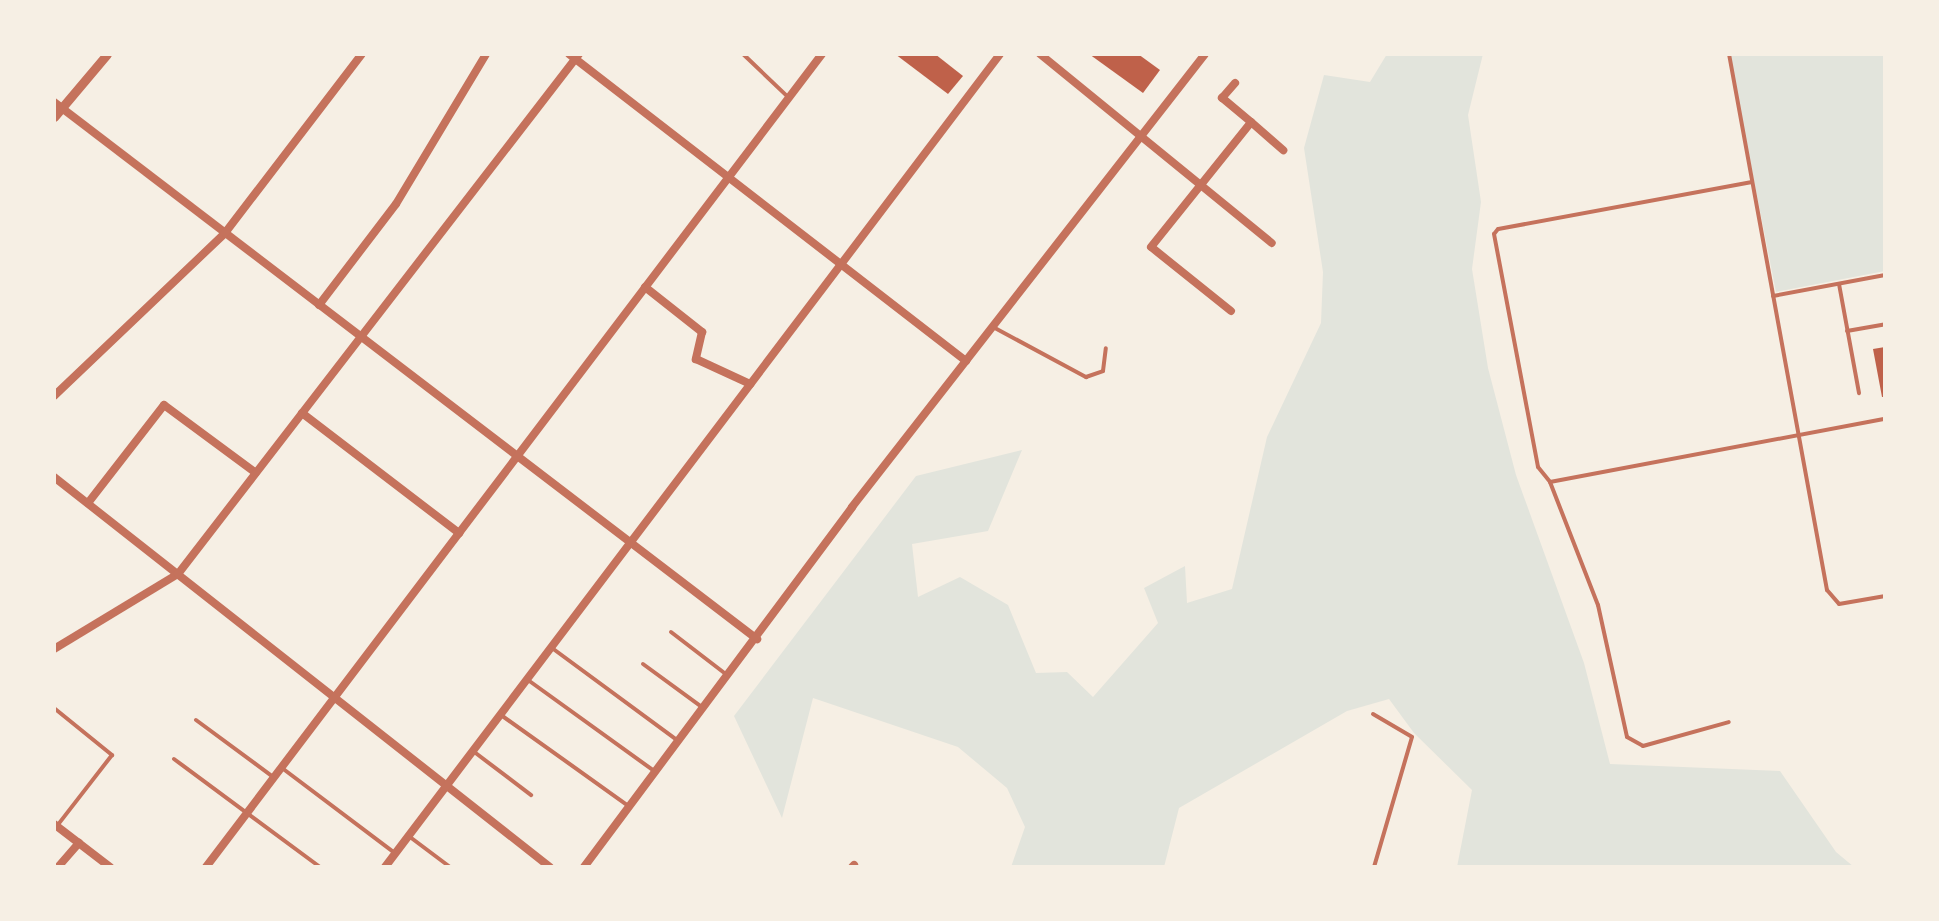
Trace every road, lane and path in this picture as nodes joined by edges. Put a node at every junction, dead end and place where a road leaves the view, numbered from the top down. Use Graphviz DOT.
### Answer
graph roads {
  1 [pos="107,54"];
  2 [pos="362,54"];
  3 [pos="486,54"];
  4 [pos="743,54"];
  5 [pos="822,54"];
  6 [pos="1000,54"];
  7 [pos="1040,54"];
  8 [pos="1205,54"];
  9 [pos="1729,54"];
  10 [pos="575,56"];
  11 [pos="1235,83"];
  12 [pos="789,98"];
  13 [pos="54,102"];
  14 [pos="64,110"];
  15 [pos="54,117"];
  16 [pos="1251,122"];
  17 [pos="1144,134"];
  18 [pos="1283,150"];
  19 [pos="729,177"];
  20 [pos="1752,182"];
  21 [pos="1200,183"];
  22 [pos="225,233"];
  23 [pos="1272,243"];
  24 [pos="841,264"];
  25 [pos="1885,275"];
  26 [pos="1839,284"];
  27 [pos="645,287"];
  28 [pos="1772,296"];
  29 [pos="319,305"];
  30 [pos="1231,311"];
  31 [pos="1885,324"];
  32 [pos="993,327"];
  33 [pos="1847,331"];
  34 [pos="361,337"];
  35 [pos="1106,348"];
  36 [pos="966,361"];
  37 [pos="750,384"];
  38 [pos="1859,393"];
  39 [pos="54,396"];
  40 [pos="302,413"];
  41 [pos="1885,419"];
  42 [pos="1798,435"];
  43 [pos="517,456"];
  44 [pos="256,473"];
  45 [pos="54,477"];
  46 [pos="1550,482"];
  47 [pos="88,503"];
  48 [pos="459,533"];
  49 [pos="630,543"];
  50 [pos="178,574"];
  51 [pos="1885,596"];
  52 [pos="671,632"];
  53 [pos="757,639"];
  54 [pos="551,647"];
  55 [pos="54,649"];
  56 [pos="643,664"];
  57 [pos="728,676"];
  58 [pos="527,679"];
  59 [pos="335,697"];
  60 [pos="54,708"];
  61 [pos="704,708"];
  62 [pos="500,714"];
  63 [pos="1373,714"];
  64 [pos="196,720"];
  65 [pos="1729,722"];
  66 [pos="679,741"];
  67 [pos="473,751"];
  68 [pos="174,759"];
  69 [pos="281,767"];
  70 [pos="656,772"];
  71 [pos="274,777"];
  72 [pos="447,785"];
  73 [pos="531,795"];
  74 [pos="629,807"];
  75 [pos="248,812"];
  76 [pos="56,825"];
  77 [pos="408,836"];
  78 [pos="79,843"];
  79 [pos="395,853"];
  80 [pos="58,867"];
  81 [pos="110,867"];
  82 [pos="206,867"];
  83 [pos="320,867"];
  84 [pos="385,867"];
  85 [pos="450,867"];
  86 [pos="550,867"];
  87 [pos="584,867"];
  88 [pos="1374,867"];
  1 -- 14 [label="street"];
  2 -- 22 [label="street"];
  3 -- 29 [label="street"];
  4 -- 12 [label="lane"];
  5 -- 12 [label="street"];
  6 -- 24 [label="street"];
  7 -- 17 [label="street"];
  8 -- 17 [label="street"];
  9 -- 20 [label="lane"];
  10 -- 19 [label="street"];
  10 -- 34 [label="street"];
  11 -- 16 [label="street"];
  12 -- 19 [label="street"];
  13 -- 14 [label="street"];
  14 -- 15 [label="street"];
  14 -- 22 [label="street"];
  16 -- 18 [label="street"];
  16 -- 21 [label="street"];
  17 -- 21 [label="street"];
  17 -- 32 [label="street"];
  19 -- 24 [label="street"];
  19 -- 27 [label="street"];
  20 -- 28 [label="lane"];
  20 -- 46 [label="lane"];
  21 -- 23 [label="street"];
  21 -- 30 [label="street"];
  22 -- 29 [label="street"];
  22 -- 39 [label="street"];
  24 -- 36 [label="street"];
  24 -- 37 [label="street"];
  25 -- 26 [label="lane"];
  26 -- 28 [label="lane"];
  26 -- 33 [label="lane"];
  27 -- 37 [label="street"];
  27 -- 43 [label="street"];
  28 -- 42 [label="lane"];
  29 -- 34 [label="street"];
  31 -- 33 [label="lane"];
  32 -- 35 [label="lane"];
  32 -- 36 [label="street"];
  33 -- 38 [label="lane"];
  34 -- 40 [label="street"];
  34 -- 43 [label="street"];
  36 -- 53 [label="street"];
  37 -- 49 [label="street"];
  40 -- 44 [label="street"];
  40 -- 48 [label="street"];
  41 -- 42 [label="lane"];
  42 -- 46 [label="lane"];
  42 -- 51 [label="lane"];
  43 -- 48 [label="street"];
  43 -- 49 [label="street"];
  44 -- 47 [label="street"];
  44 -- 50 [label="street"];
  45 -- 47 [label="street"];
  46 -- 65 [label="lane"];
  47 -- 50 [label="street"];
  48 -- 59 [label="street"];
  49 -- 53 [label="street"];
  49 -- 54 [label="street"];
  50 -- 55 [label="street"];
  50 -- 59 [label="street"];
  52 -- 57 [label="lane"];
  53 -- 57 [label="street"];
  54 -- 58 [label="street"];
  54 -- 66 [label="lane"];
  56 -- 61 [label="lane"];
  57 -- 61 [label="street"];
  58 -- 62 [label="street"];
  58 -- 70 [label="lane"];
  59 -- 69 [label="street"];
  59 -- 72 [label="street"];
  60 -- 76 [label="lane"];
  61 -- 66 [label="street"];
  62 -- 67 [label="street"];
  62 -- 74 [label="lane"];
  63 -- 88 [label="lane"];
  64 -- 71 [label="lane"];
  66 -- 70 [label="street"];
  67 -- 72 [label="street"];
  67 -- 73 [label="lane"];
  68 -- 75 [label="lane"];
  69 -- 71 [label="street"];
  69 -- 79 [label="lane"];
  70 -- 74 [label="street"];
  71 -- 75 [label="street"];
  72 -- 77 [label="street"];
  72 -- 86 [label="street"];
  74 -- 87 [label="street"];
  75 -- 82 [label="street"];
  75 -- 83 [label="lane"];
  76 -- 78 [label="street"];
  77 -- 79 [label="street"];
  77 -- 85 [label="lane"];
  78 -- 80 [label="street"];
  78 -- 81 [label="street"];
  79 -- 84 [label="street"];
}
